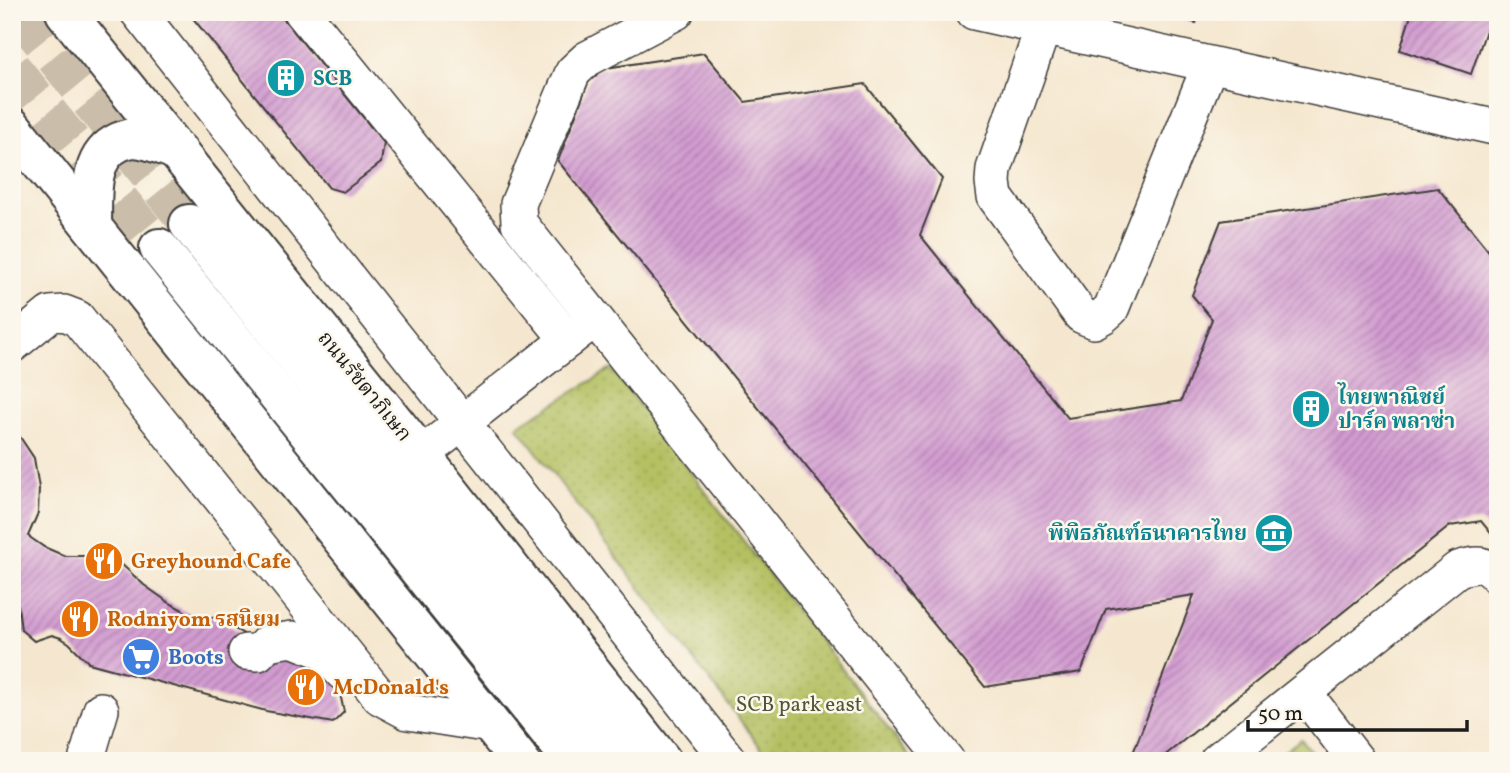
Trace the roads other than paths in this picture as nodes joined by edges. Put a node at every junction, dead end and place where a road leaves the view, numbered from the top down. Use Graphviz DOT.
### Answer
graph roads {
  1 [pos="65,12"];
  2 [pos="138,12"];
  3 [pos="302,12"];
  4 [pos="676,12"];
  5 [pos="974,12"];
  6 [pos="1043,27"];
  7 [pos="1210,65"];
  8 [pos="12,127"];
  9 [pos="1498,128"];
  10 [pos="177,151"];
  11 [pos="189,224"];
  12 [pos="92,226"];
  13 [pos="159,248"];
  14 [pos="596,319"];
  15 [pos="568,340"];
  16 [pos="12,345"];
  17 [pos="463,423"];
  18 [pos="421,455"];
  19 [pos="1498,577"];
  20 [pos="246,652"];
  21 [pos="347,678"];
  22 [pos="1304,693"];
  23 [pos="101,710"];
  24 [pos="491,725"];
  25 [pos="86,761"];
  26 [pos="520,761"];
  27 [pos="573,761"];
  28 [pos="618,761"];
  29 [pos="662,761"];
  30 [pos="729,761"];
  31 [pos="947,761"];
  32 [pos="1217,761"];
  33 [pos="1357,761"];
  1 -- 10 [label="main road, ถนนรัชดาภิเษก"];
  2 -- 17 [label="lane"];
  3 -- 15 [label="lane"];
  4 -- 14 [label="lane"];
  5 -- 6 [label="lane"];
  6 -- 7 [label="lane"];
  6 -- 7 [label="lane"];
  7 -- 9 [label="lane"];
  8 -- 12 [label="main road"];
  10 -- 12 [label="main road"];
  10 -- 18 [label="main road, ถนนรัชดาภิเษก"];
  11 -- 28 [label="main road, ถนนรัชดาภิเษก"];
  12 -- 24 [label="main road"];
  13 -- 27 [label="main road"];
  14 -- 15 [label="lane"];
  14 -- 31 [label="lane"];
  15 -- 17 [label="lane"];
  16 -- 24 [label="lane"];
  17 -- 18 [label="lane"];
  17 -- 30 [label="lane"];
  18 -- 29 [label="main road, ถนนรัชดาภิเษก"];
  19 -- 22 [label="lane"];
  20 -- 21 [label="lane"];
  22 -- 32 [label="lane"];
  22 -- 33 [label="lane"];
  23 -- 25 [label="lane"];
  24 -- 26 [label="main road"];
}
